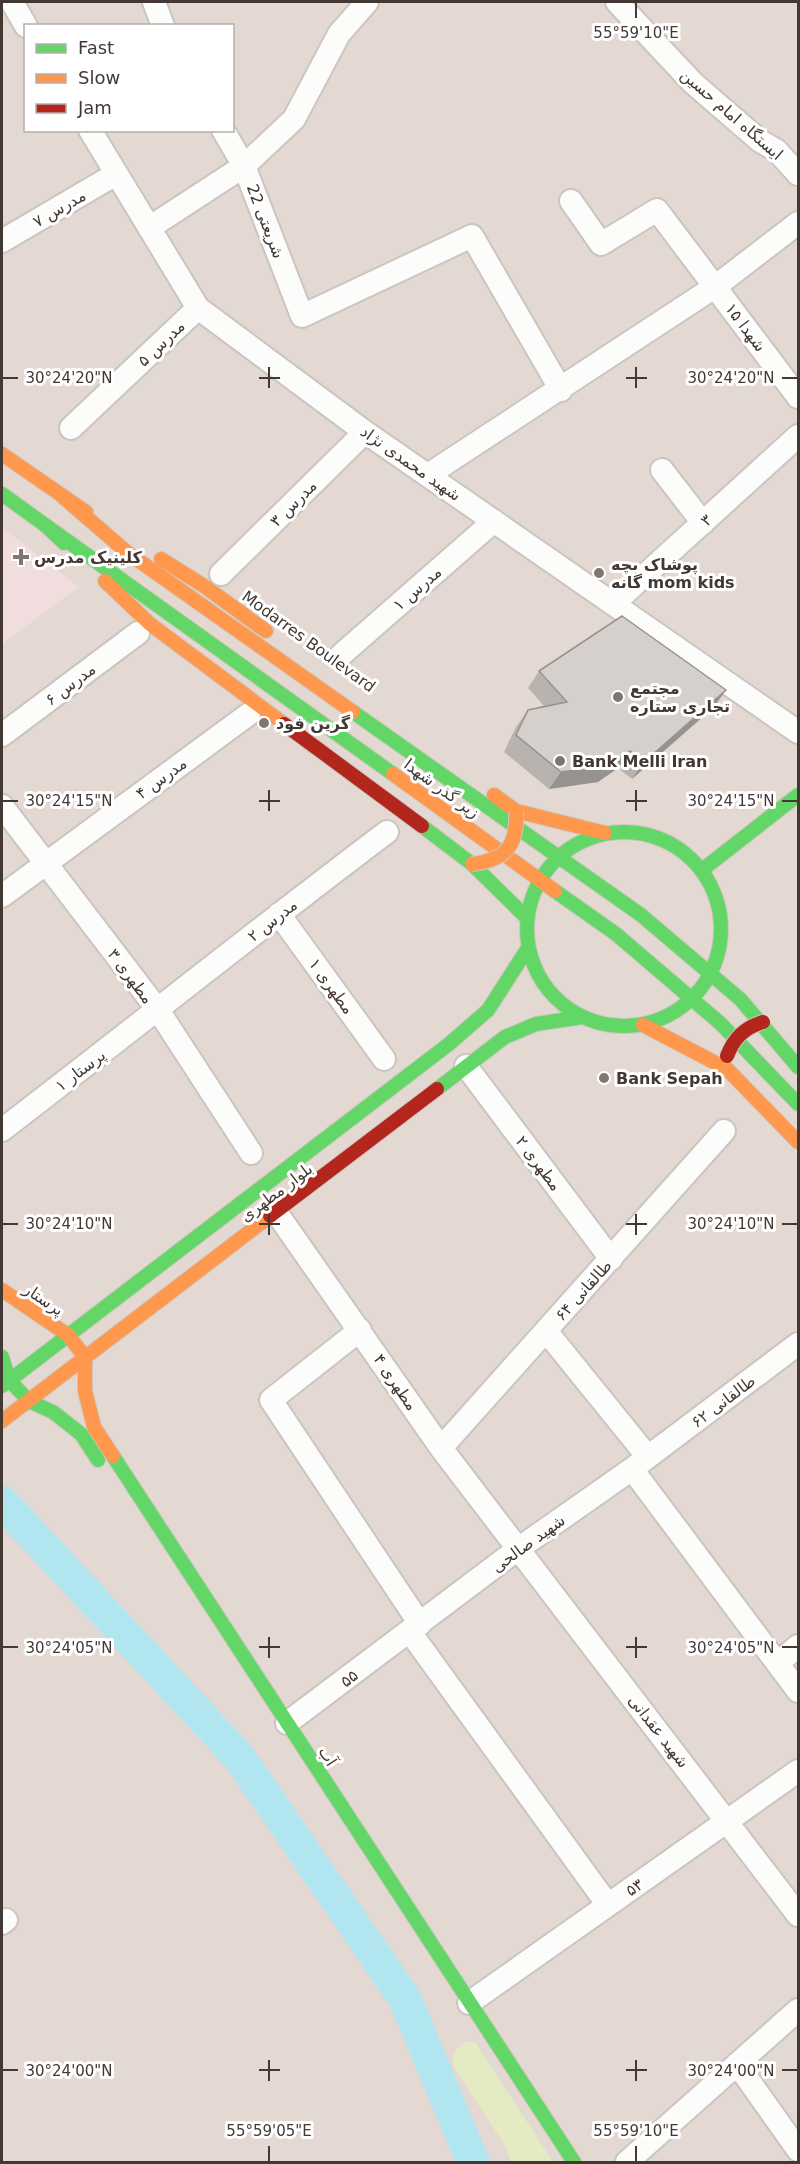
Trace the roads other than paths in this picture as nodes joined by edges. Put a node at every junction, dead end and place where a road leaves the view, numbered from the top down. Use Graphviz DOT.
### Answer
graph roads {
  1 [pos="12,2"];
  2 [pos="154,2"];
  3 [pos="367,2"];
  4 [pos="618,2"];
  5 [pos="25,24"];
  6 [pos="162,24"];
  7 [pos="91,132"];
  8 [pos="223,132"];
  9 [pos="244,166"];
  10 [pos="116,174"];
  11 [pos="798,174"];
  12 [pos="571,201"];
  13 [pos="798,223"];
  14 [pos="149,228"];
  15 [pos="2,241"];
  16 [pos="716,286"];
  17 [pos="198,308"];
  18 [pos="561,390"];
  19 [pos="798,398"];
  20 [pos="71,428"];
  21 [pos="365,432"];
  22 [pos="798,436"];
  23 [pos="2,454"];
  24 [pos="662,470"];
  25 [pos="428,476"];
  26 [pos="2,494"];
  27 [pos="63,497"];
  28 [pos="494,521"];
  29 [pos="703,523"];
  30 [pos="45,525"];
  31 [pos="221,574"];
  32 [pos="614,604"];
  33 [pos="138,633"];
  34 [pos="280,641"];
  35 [pos="341,655"];
  36 [pos="249,714"];
  37 [pos="798,732"];
  38 [pos="2,735"];
  39 [pos="450,763"];
  40 [pos="798,795"];
  41 [pos="2,806"];
  42 [pos="516,811"];
  43 [pos="387,832"];
  44 [pos="605,833"];
  45 [pos="45,863"];
  46 [pos="472,864"];
  47 [pos="702,870"];
  48 [pos="2,896"];
  49 [pos="279,914"];
  50 [pos="527,918"];
  51 [pos="722,941"];
  52 [pos="528,948"];
  53 [pos="734,959"];
  54 [pos="764,1005"];
  55 [pos="158,1011"];
  56 [pos="583,1017"];
  57 [pos="770,1023"];
  58 [pos="643,1025"];
  59 [pos="791,1037"];
  60 [pos="384,1059"];
  61 [pos="727,1062"];
  62 [pos="466,1066"];
  63 [pos="798,1067"];
  64 [pos="798,1104"];
  65 [pos="2,1130"];
  66 [pos="724,1131"];
  67 [pos="798,1142"];
  68 [pos="251,1153"];
  69 [pos="276,1212"];
  70 [pos="611,1259"];
  71 [pos="2,1290"];
  72 [pos="360,1330"];
  73 [pos="546,1331"];
  74 [pos="68,1335"];
  75 [pos="798,1344"];
  76 [pos="2,1357"];
  77 [pos="85,1357"];
  78 [pos="5,1383"];
  79 [pos="29,1401"];
  80 [pos="2,1421"];
  81 [pos="441,1448"];
  82 [pos="640,1463"];
  83 [pos="106,1474"];
  84 [pos="518,1549"];
  85 [pos="415,1628"];
  86 [pos="798,1646"];
  87 [pos="778,1663"];
  88 [pos="798,1691"];
  89 [pos="287,1723"];
  90 [pos="798,1771"];
  91 [pos="728,1821"];
  92 [pos="608,1905"];
  93 [pos="798,1915"];
  94 [pos="469,2003"];
  95 [pos="798,2010"];
  96 [pos="737,2064"];
  97 [pos="798,2150"];
  98 [pos="574,2163"];
  99 [pos="627,2163"];
  1 -- 5 [label="street"];
  2 -- 6 [label="street"];
  3 -- 9 [label="street"];
  4 -- 11 [label="street, ایستگاه امام حسین"];
  7 -- 10 [label="street, شهید محمدی نژاد"];
  8 -- 9 [label="street, شریعتی 22"];
  9 -- 14 [label="street"];
  9 -- 18 [label="street, شریعتی 22"];
  10 -- 14 [label="street, شهید محمدی نژاد"];
  10 -- 15 [label="street, مدرس ۷"];
  12 -- 16 [label="street, شهدا ۱۵"];
  13 -- 16 [label="street"];
  14 -- 17 [label="street, شهید محمدی نژاد"];
  16 -- 18 [label="street"];
  16 -- 19 [label="street, شهدا ۱۵"];
  17 -- 20 [label="street, مدرس ۵"];
  17 -- 21 [label="street, شهید محمدی نژاد"];
  18 -- 25 [label="street"];
  21 -- 25 [label="street, شهید محمدی نژاد"];
  21 -- 31 [label="street, مدرس ۳"];
  22 -- 29 [label="street, ۳"];
  23 -- 27 [label="main road, Modarres Boulevard"];
  24 -- 29 [label="street"];
  25 -- 28 [label="street, شهید محمدی نژاد"];
  26 -- 30 [label="main road"];
  27 -- 34 [label="main road, Modarres Boulevard"];
  27 -- 63 [label="main road, زیر گذر شهدا"];
  28 -- 32 [label="street, شهید محمدی نژاد"];
  28 -- 35 [label="street, مدرس ۱"];
  29 -- 32 [label="street, ۳"];
  30 -- 46 [label="main road"];
  30 -- 64 [label="main road, زیر گذر شهدا"];
  32 -- 37 [label="street, شهید محمدی نژاد"];
  33 -- 38 [label="street, مدرس ۶"];
  36 -- 45 [label="street, مدرس ۴"];
  39 -- 42 [label="main road"];
  40 -- 47 [label="main road"];
  41 -- 45 [label="street, مطهری ۳"];
  42 -- 44 [label="main road"];
  42 -- 46 [label="main road, bridge"];
  43 -- 49 [label="street, مدرس ۲"];
  44 -- 47 [label="main road"];
  44 -- 50 [label="main road"];
  45 -- 48 [label="street, مدرس ۴"];
  45 -- 55 [label="street, مطهری ۳"];
  46 -- 50 [label="main road"];
  47 -- 51 [label="main road"];
  49 -- 55 [label="street, مدرس ۲"];
  49 -- 60 [label="street, مطهری ۱"];
  50 -- 52 [label="main road"];
  51 -- 53 [label="main road"];
  51 -- 58 [label="main road"];
  52 -- 56 [label="main road"];
  52 -- 74 [label="main road, بلوار مطهری"];
  54 -- 57 [label="main road"];
  55 -- 65 [label="street, پرستار ۱"];
  55 -- 68 [label="street, مطهری ۳"];
  56 -- 58 [label="main road"];
  56 -- 62 [label="main road, بلوار مطهری"];
  57 -- 59 [label="main road"];
  57 -- 61 [label="main road, bridge"];
  58 -- 61 [label="main road"];
  61 -- 67 [label="main road"];
  62 -- 69 [label="main road, بلوار مطهری"];
  62 -- 70 [label="street, مطهری ۲"];
  66 -- 70 [label="street, طالقانی ۶۴"];
  69 -- 72 [label="street, مطهری ۴"];
  69 -- 77 [label="main road, بلوار مطهری"];
  70 -- 73 [label="street, طالقانی ۶۴"];
  71 -- 74 [label="main road, پرستار"];
  72 -- 81 [label="street, مطهری ۴"];
  72 -- 85 [label="street"];
  73 -- 81 [label="street, طالقانی ۶۴"];
  73 -- 82 [label="street"];
  74 -- 77 [label="main road, پرستار"];
  74 -- 78 [label="main road, بلوار مطهری"];
  75 -- 82 [label="street, طالقانی ۶۲"];
  76 -- 78 [label="main road"];
  77 -- 79 [label="main road, بلوار مطهری"];
  77 -- 89 [label="main road, آب"];
  78 -- 79 [label="main road"];
  79 -- 80 [label="main road, بلوار مطهری"];
  79 -- 83 [label="main road"];
  81 -- 84 [label="street, مطهری ۴"];
  82 -- 84 [label="street, شهید صالحی"];
  82 -- 87 [label="street"];
  84 -- 85 [label="street, شهید صالحی"];
  84 -- 91 [label="street, شهید عقدانی"];
  85 -- 89 [label="street, ۵۵"];
  85 -- 92 [label="street"];
  86 -- 87 [label="street"];
  87 -- 88 [label="street"];
  89 -- 94 [label="main road, آب"];
  90 -- 91 [label="street, ۵۳"];
  91 -- 92 [label="street, ۵۳"];
  91 -- 93 [label="street, شهید عقدانی"];
  92 -- 94 [label="street, ۵۳"];
  94 -- 98 [label="main road, آب"];
  95 -- 96 [label="street"];
  96 -- 97 [label="street"];
  96 -- 99 [label="street"];
}
